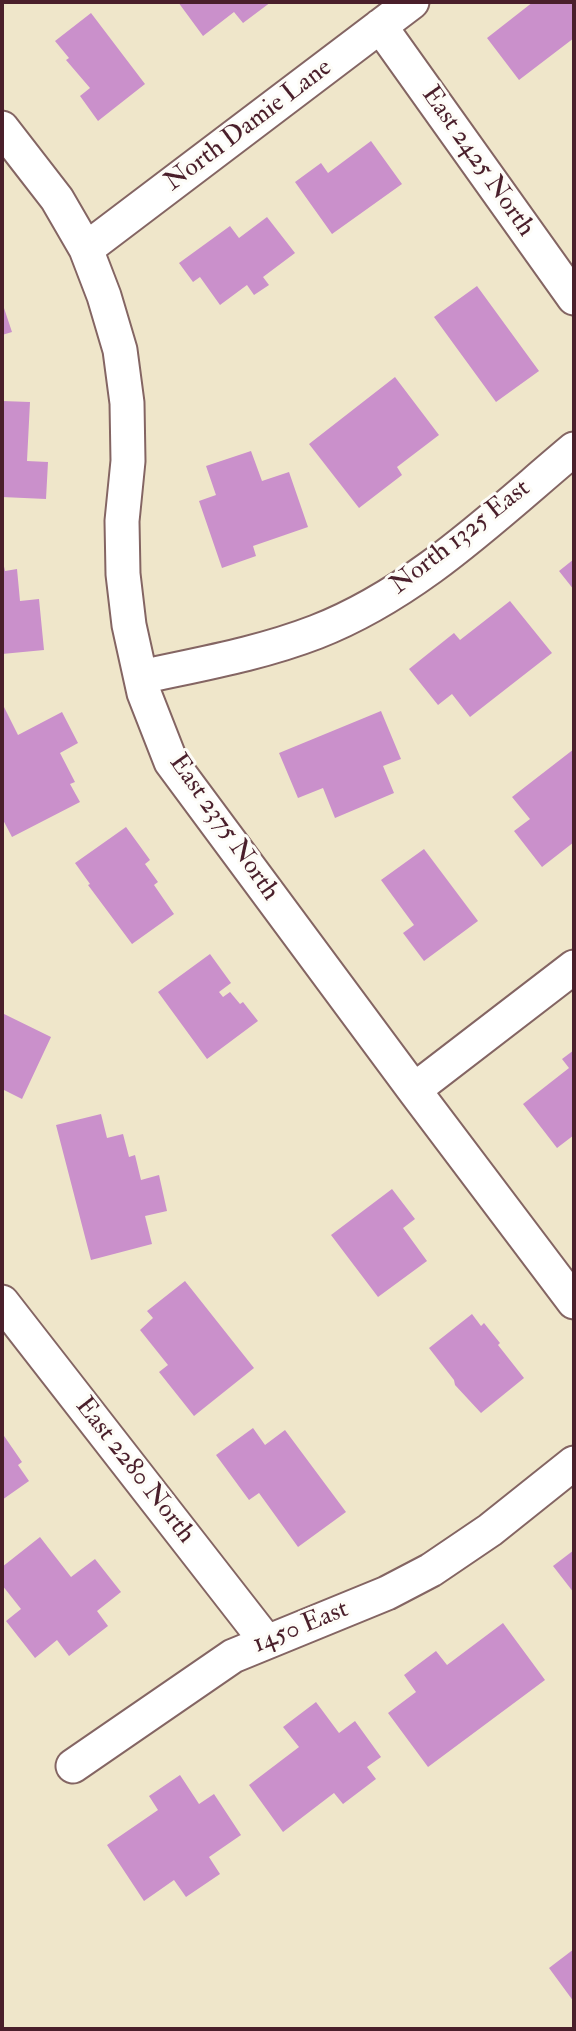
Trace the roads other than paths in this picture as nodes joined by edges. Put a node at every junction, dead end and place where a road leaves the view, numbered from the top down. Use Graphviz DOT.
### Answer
graph roads {
  1 [pos="412,2"];
  2 [pos="380,26"];
  3 [pos="2,128"];
  4 [pos="86,249"];
  5 [pos="574,299"];
  6 [pos="574,449"];
  7 [pos="141,677"];
  8 [pos="574,967"];
  9 [pos="414,1090"];
  10 [pos="2,1302"];
  11 [pos="574,1302"];
  12 [pos="574,1463"];
  13 [pos="266,1641"];
  14 [pos="73,1766"];
  1 -- 2 [label="street, North Damie Lane"];
  2 -- 4 [label="street, North Damie Lane"];
  2 -- 5 [label="street, East 2425 North"];
  3 -- 4 [label="street, East 2375 North"];
  4 -- 7 [label="street, East 2375 North"];
  6 -- 7 [label="street, North 1325 East"];
  7 -- 9 [label="street, East 2375 North"];
  8 -- 9 [label="street"];
  9 -- 11 [label="street, East 2375 North"];
  10 -- 13 [label="street, East 2280 North"];
  12 -- 13 [label="street, 1450 East"];
  13 -- 14 [label="street, 1450 East"];
}
